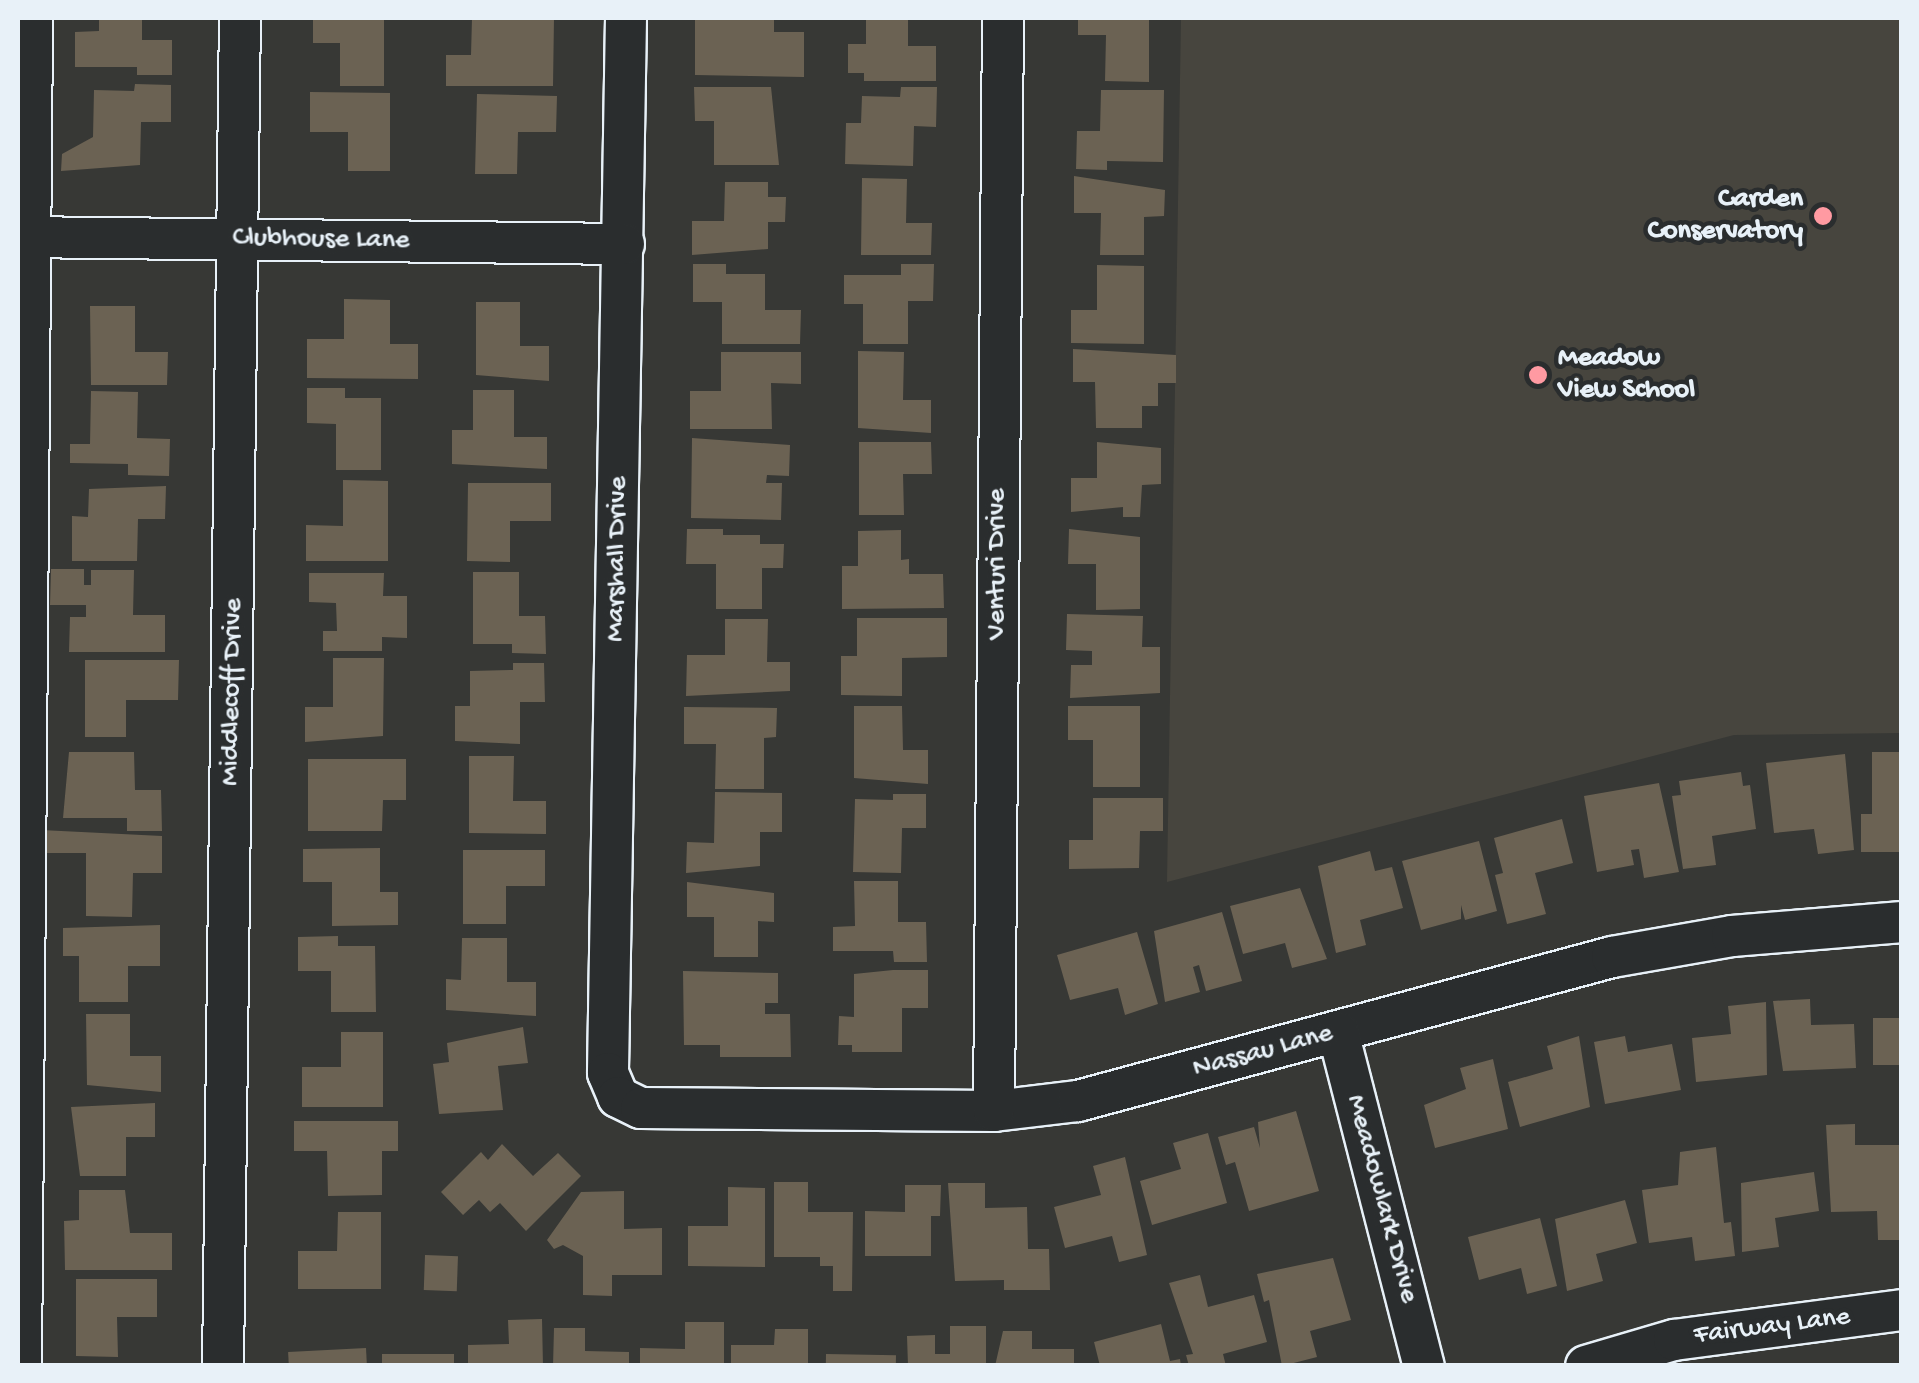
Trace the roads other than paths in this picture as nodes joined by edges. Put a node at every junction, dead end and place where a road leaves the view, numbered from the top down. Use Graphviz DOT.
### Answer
graph roads {
  1 [pos="32,18"];
  2 [pos="240,18"];
  3 [pos="626,18"];
  4 [pos="1002,18"];
  5 [pos="24,237"];
  6 [pos="239,239"];
  7 [pos="624,244"];
  8 [pos="1902,922"];
  9 [pos="1338,1032"];
  10 [pos="618,1098"];
  11 [pos="994,1111"];
  12 [pos="1902,1310"];
  13 [pos="20,1366"];
  14 [pos="223,1366"];
  15 [pos="1424,1366"];
  16 [pos="1586,1366"];
  1 -- 5 [label="street"];
  2 -- 6 [label="street, Middlecoff Drive"];
  3 -- 7 [label="street, Marshall Drive"];
  4 -- 11 [label="street, Venturi Drive"];
  5 -- 6 [label="street, Clubhouse Lane"];
  5 -- 13 [label="street"];
  6 -- 7 [label="street, Clubhouse Lane"];
  6 -- 14 [label="street, Middlecoff Drive"];
  7 -- 10 [label="street, Marshall Drive"];
  8 -- 9 [label="street, Nassau Lane"];
  9 -- 11 [label="street, Nassau Lane"];
  9 -- 15 [label="street, Meadowlark Drive"];
  10 -- 11 [label="street, Nassau Lane"];
  12 -- 16 [label="street, Fairway Lane"];
}
